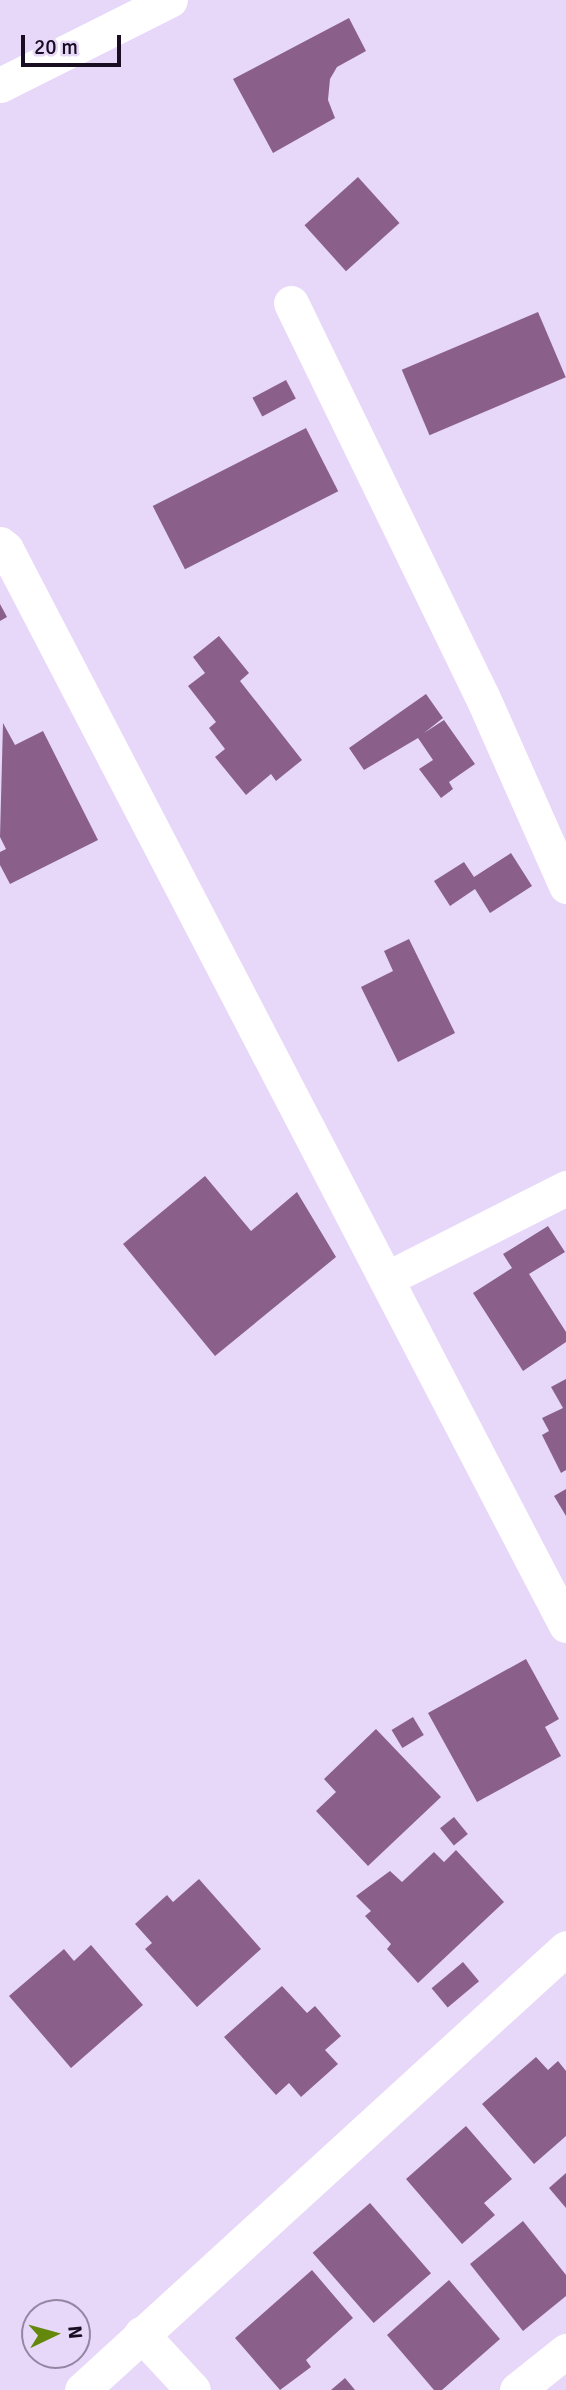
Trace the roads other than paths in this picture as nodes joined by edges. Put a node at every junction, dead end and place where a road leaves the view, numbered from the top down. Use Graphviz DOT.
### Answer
graph roads {
  1 [pos="170,0"];
  2 [pos="0,85"];
  3 [pos="291,303"];
  4 [pos="0,544"];
  5 [pos="566,886"];
  6 [pos="566,1188"];
  7 [pos="386,1279"];
  8 [pos="566,1625"];
  9 [pos="566,1948"];
  10 [pos="141,2334"];
  11 [pos="566,2351"];
  12 [pos="82,2390"];
  13 [pos="193,2390"];
  14 [pos="517,2390"];
  1 -- 2 [label="street"];
  3 -- 5 [label="street"];
  4 -- 7 [label="street"];
  6 -- 7 [label="street"];
  7 -- 8 [label="street"];
  9 -- 10 [label="street"];
  10 -- 12 [label="street"];
  10 -- 13 [label="street"];
  11 -- 14 [label="street"];
}
